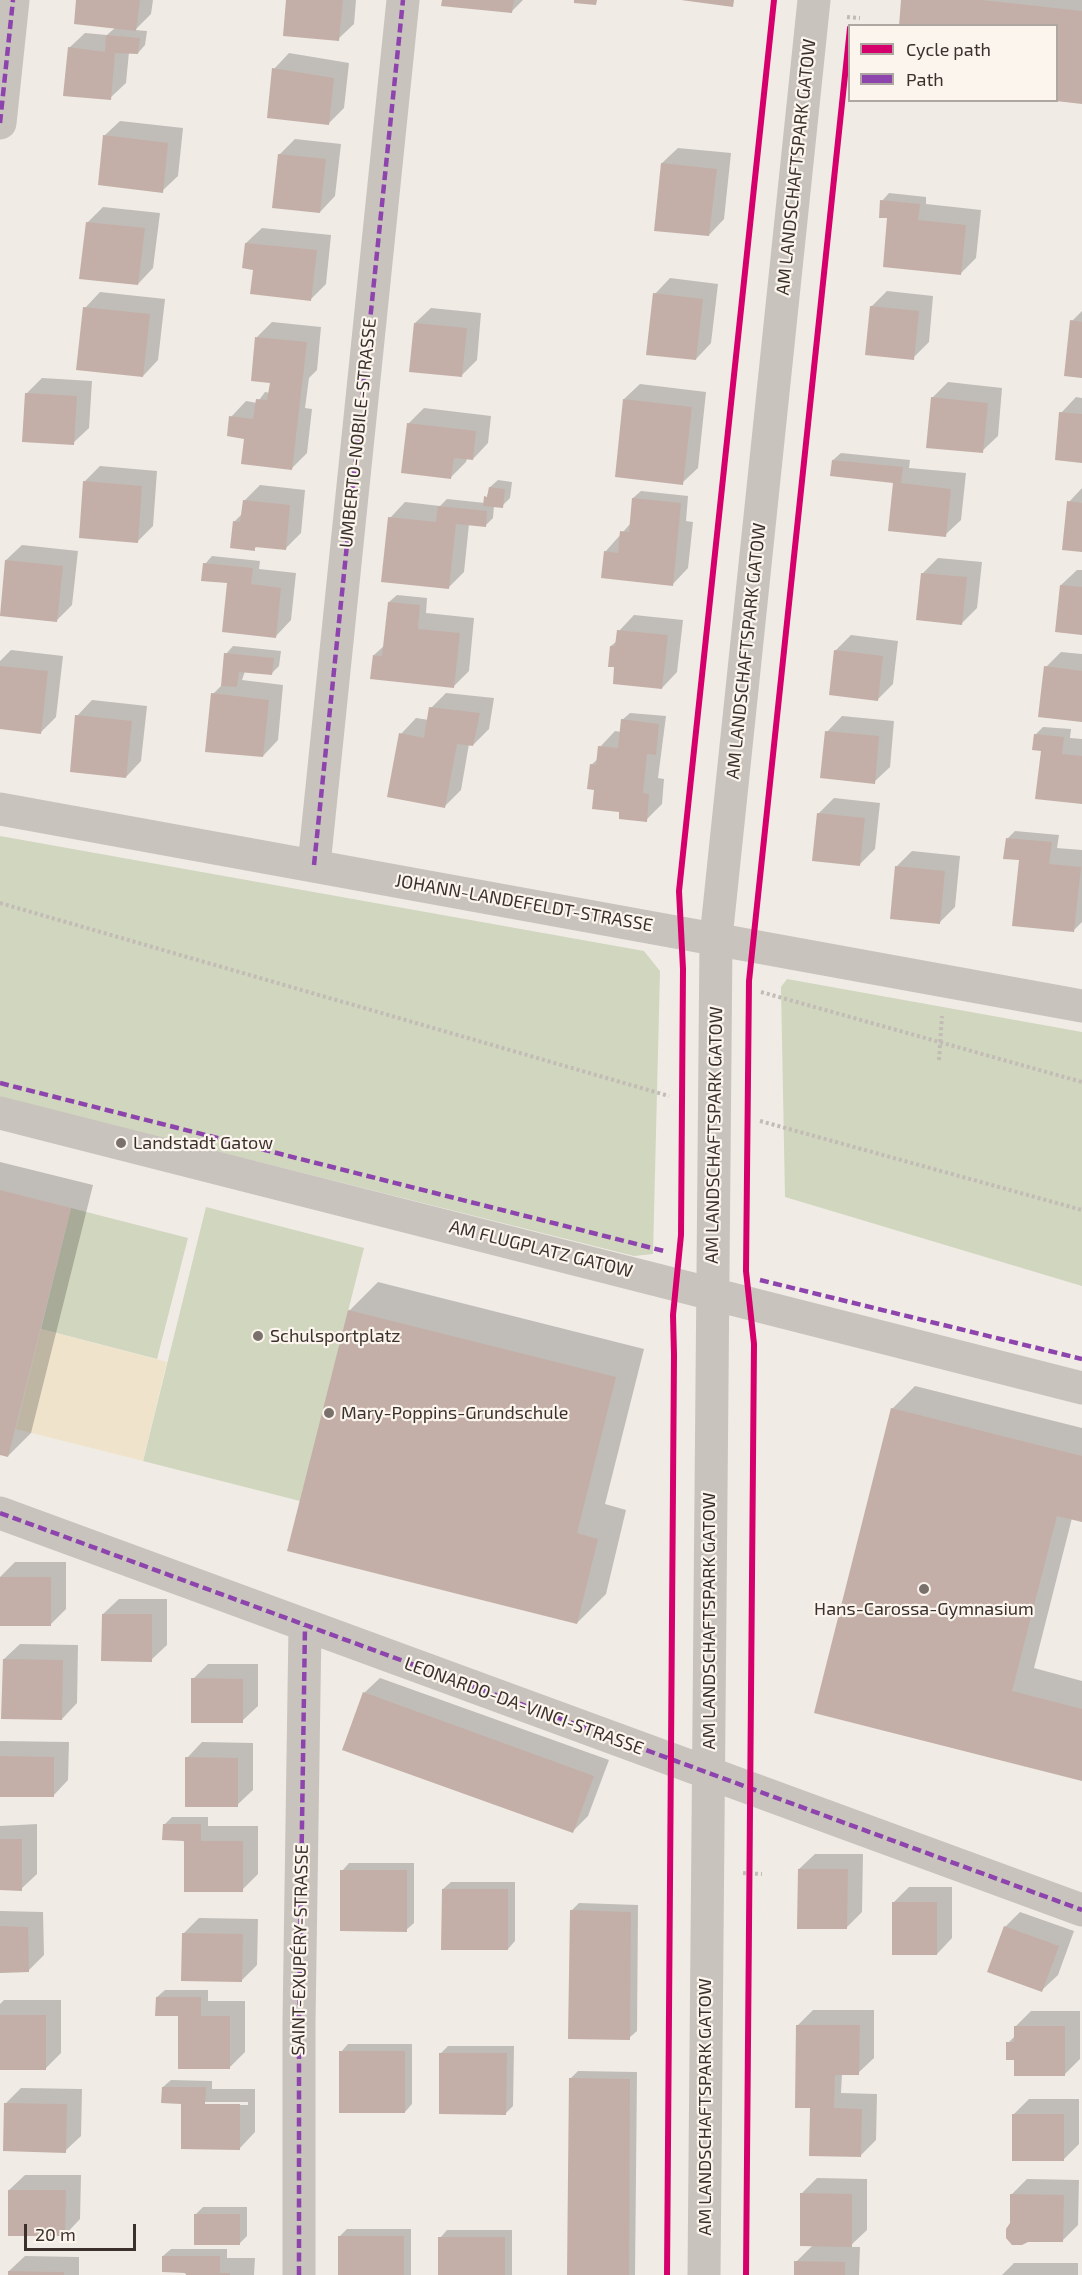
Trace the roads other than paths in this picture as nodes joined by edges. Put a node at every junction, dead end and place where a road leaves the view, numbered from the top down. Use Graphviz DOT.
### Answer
graph roads {
  1 [pos="13,0"];
  2 [pos="403,0"];
  3 [pos="814,0"];
  4 [pos="0,123"];
  5 [pos="0,809"];
  6 [pos="314,865"];
  7 [pos="716,938"];
  8 [pos="1082,1006"];
  9 [pos="0,1113"];
  10 [pos="713,1293"];
  11 [pos="1082,1388"];
  12 [pos="0,1513"];
  13 [pos="305,1626"];
  14 [pos="708,1773"];
  15 [pos="1082,1910"];
  16 [pos="299,2275"];
  17 [pos="704,2275"];
  1 -- 4 [label="street"];
  2 -- 6 [label="street, UMBERTO-NOBILE-STRASSE"];
  3 -- 7 [label="street, AM LANDSCHAFTSPARK GATOW"];
  5 -- 6 [label="street, JOHANN-LANDEFELDT-STRASSE"];
  6 -- 7 [label="street, JOHANN-LANDEFELDT-STRASSE"];
  7 -- 8 [label="street, JOHANN-LANDEFELDT-STRASSE"];
  7 -- 10 [label="street, AM LANDSCHAFTSPARK GATOW"];
  9 -- 10 [label="street, AM FLUGPLATZ GATOW"];
  10 -- 11 [label="street, AM FLUGPLATZ GATOW"];
  10 -- 14 [label="street, AM LANDSCHAFTSPARK GATOW"];
  12 -- 13 [label="street, LEONARDO-DA-VINCI-STRASSE"];
  13 -- 14 [label="street, LEONARDO-DA-VINCI-STRASSE"];
  13 -- 16 [label="street, SAINT-EXUPÉRY-STRASSE"];
  14 -- 15 [label="street, LEONARDO-DA-VINCI-STRASSE"];
  14 -- 17 [label="street, AM LANDSCHAFTSPARK GATOW"];
}
